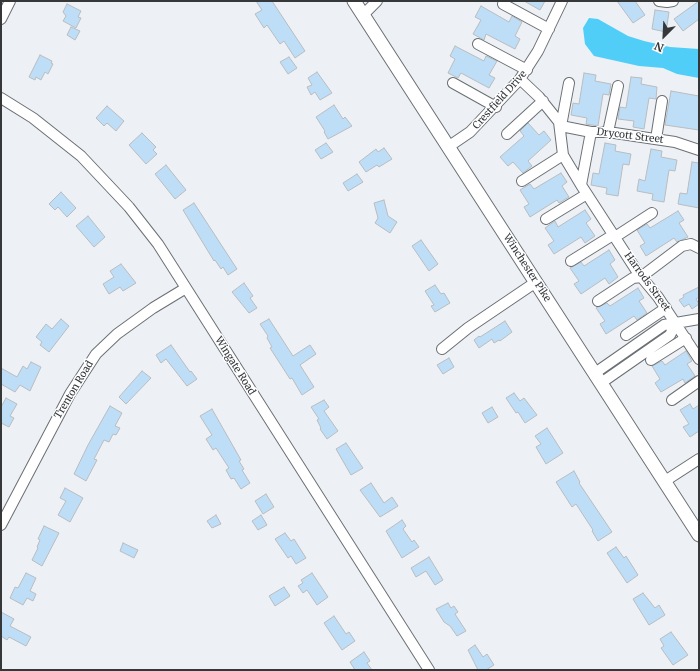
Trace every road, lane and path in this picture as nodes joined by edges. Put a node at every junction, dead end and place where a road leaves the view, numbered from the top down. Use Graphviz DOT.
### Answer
graph roads {
  1 [pos="10,1"];
  2 [pos="354,1"];
  3 [pos="377,1"];
  4 [pos="562,1"];
  5 [pos="659,1"];
  6 [pos="673,1"];
  7 [pos="503,4"];
  8 [pos="363,15"];
  9 [pos="1,18"];
  10 [pos="549,29"];
  11 [pos="478,44"];
  12 [pos="527,70"];
  13 [pos="520,79"];
  14 [pos="453,83"];
  15 [pos="569,83"];
  16 [pos="618,86"];
  17 [pos="1,98"];
  18 [pos="543,101"];
  19 [pos="662,101"];
  20 [pos="496,107"];
  21 [pos="561,126"];
  22 [pos="591,132"];
  23 [pos="608,132"];
  24 [pos="507,134"];
  25 [pos="656,139"];
  26 [pos="448,147"];
  27 [pos="699,150"];
  28 [pos="564,155"];
  29 [pos="522,181"];
  30 [pos="581,185"];
  31 [pos="587,194"];
  32 [pos="652,214"];
  33 [pos="546,219"];
  34 [pos="614,236"];
  35 [pos="699,248"];
  36 [pos="570,261"];
  37 [pos="641,277"];
  38 [pos="536,282"];
  39 [pos="186,288"];
  40 [pos="598,301"];
  41 [pos="666,308"];
  42 [pos="699,319"];
  43 [pos="676,323"];
  44 [pos="626,335"];
  45 [pos="686,338"];
  46 [pos="442,348"];
  47 [pos="699,359"];
  48 [pos="651,360"];
  49 [pos="598,378"];
  50 [pos="699,381"];
  51 [pos="672,400"];
  52 [pos="699,459"];
  53 [pos="665,481"];
  54 [pos="1,525"];
  55 [pos="699,535"];
  56 [pos="429,670"];
  1 -- 9 [label="street"];
  2 -- 8 [label="main road, Winchester Pike"];
  3 -- 8 [label="street"];
  4 -- 10 [label="street, Crestfield Drive"];
  5 -- 6 [label="street"];
  7 -- 10 [label="street"];
  8 -- 26 [label="main road, Winchester Pike"];
  10 -- 12 [label="street, Crestfield Drive"];
  11 -- 12 [label="street"];
  12 -- 13 [label="street, Crestfield Drive"];
  13 -- 18 [label="street, Harrods Street"];
  13 -- 20 [label="street, Crestfield Drive"];
  14 -- 20 [label="street"];
  15 -- 21 [label="street"];
  16 -- 23 [label="street"];
  17 -- 39 [label="street, Wingate Road"];
  18 -- 21 [label="street, Harrods Street"];
  18 -- 24 [label="street"];
  19 -- 25 [label="street"];
  20 -- 26 [label="street, Crestfield Drive"];
  21 -- 22 [label="street, Drycott Street"];
  21 -- 28 [label="street, Harrods Street"];
  22 -- 23 [label="street, Drycott Street"];
  22 -- 30 [label="street"];
  23 -- 25 [label="street, Drycott Street"];
  25 -- 27 [label="street, Drycott Street"];
  26 -- 38 [label="main road, Winchester Pike"];
  28 -- 29 [label="street"];
  28 -- 30 [label="street, Harrods Street"];
  30 -- 31 [label="street, Harrods Street"];
  31 -- 33 [label="street"];
  31 -- 34 [label="street, Harrods Street"];
  32 -- 34 [label="street"];
  34 -- 36 [label="street"];
  34 -- 37 [label="street, Harrods Street"];
  35 -- 37 [label="street"];
  37 -- 40 [label="street"];
  37 -- 41 [label="street, Harrods Street"];
  38 -- 46 [label="street"];
  38 -- 49 [label="main road, Winchester Pike"];
  39 -- 54 [label="street, Trenton Road"];
  39 -- 56 [label="street, Wingate Road"];
  41 -- 43 [label="street, Harrods Street"];
  41 -- 44 [label="street"];
  42 -- 43 [label="street"];
  43 -- 45 [label="street, Harrods Street"];
  43 -- 49 [label="street"];
  45 -- 47 [label="street, Harrods Street"];
  45 -- 48 [label="street"];
  49 -- 53 [label="main road, Winchester Pike"];
  50 -- 51 [label="street"];
  52 -- 53 [label="street"];
  53 -- 55 [label="main road, Winchester Pike"];
}
